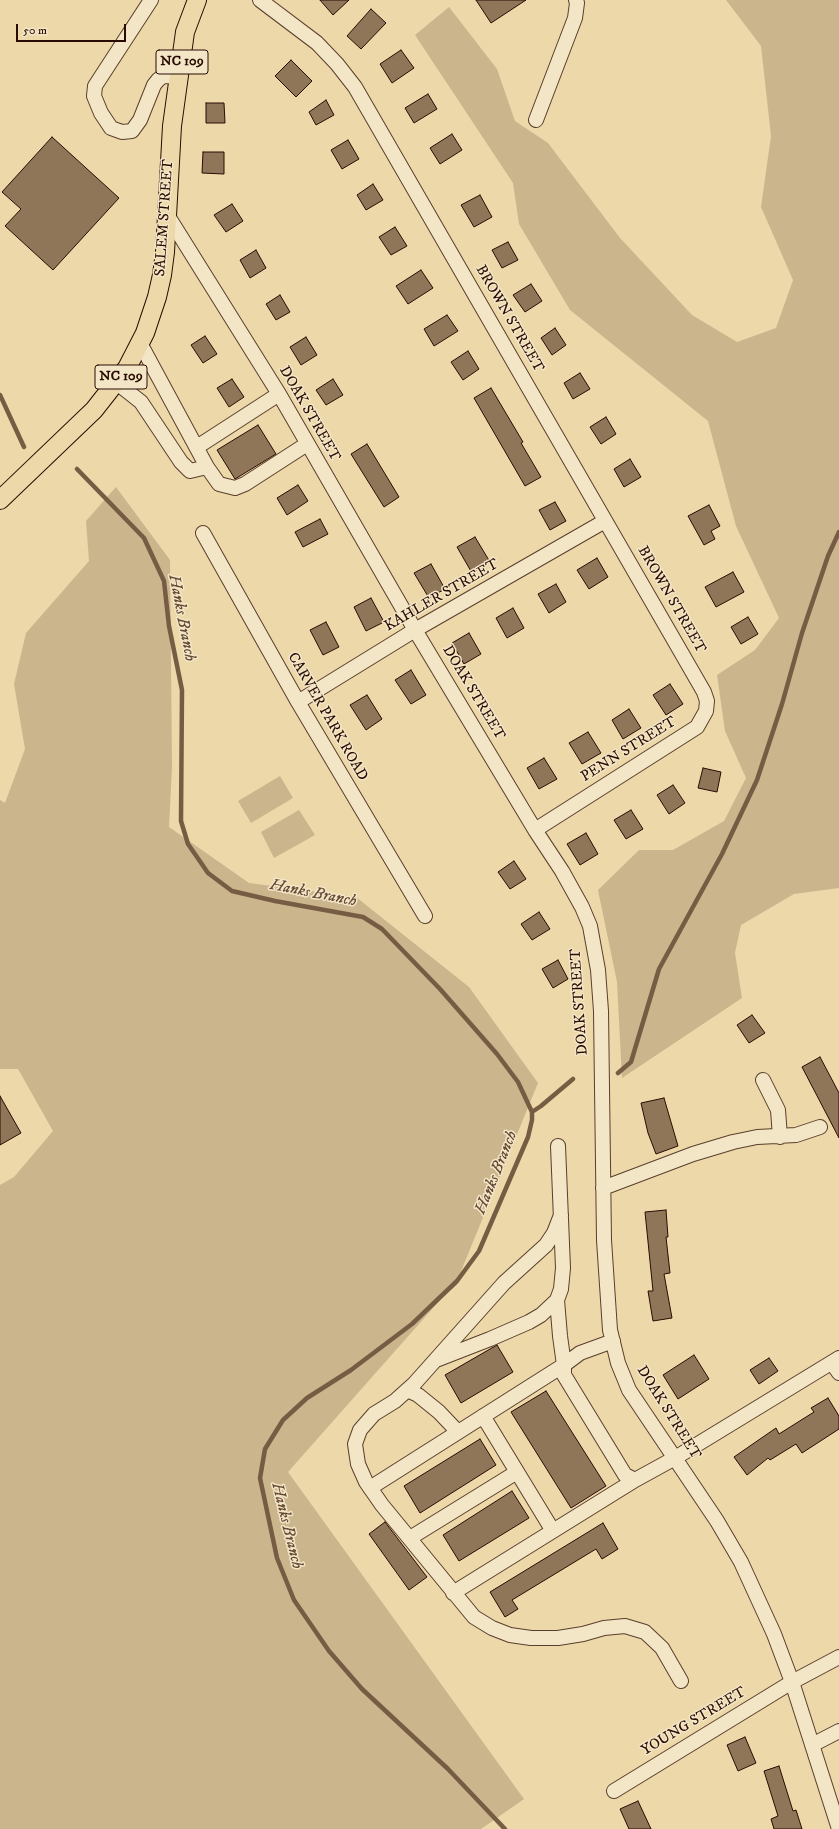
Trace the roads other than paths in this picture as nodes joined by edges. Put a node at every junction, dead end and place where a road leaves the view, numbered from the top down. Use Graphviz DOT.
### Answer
graph roads {
  1 [pos="151,0"];
  2 [pos="197,0"];
  3 [pos="260,0"];
  4 [pos="576,0"];
  5 [pos="180,77"];
  6 [pos="536,120"];
  7 [pos="166,212"];
  8 [pos="140,343"];
  9 [pos="117,383"];
  10 [pos="279,394"];
  11 [pos="307,444"];
  12 [pos="196,445"];
  13 [pos="208,466"];
  14 [pos="1,496"];
  15 [pos="605,521"];
  16 [pos="203,533"];
  17 [pos="415,630"];
  18 [pos="698,680"];
  19 [pos="298,702"];
  20 [pos="535,830"];
  21 [pos="425,916"];
  22 [pos="763,1080"];
  23 [pos="820,1127"];
  24 [pos="780,1137"];
  25 [pos="558,1146"];
  26 [pos="603,1188"];
  27 [pos="561,1214"];
  28 [pos="557,1300"];
  29 [pos="613,1341"];
  30 [pos="433,1360"];
  31 [pos="564,1365"];
  32 [pos="837,1365"];
  33 [pos="407,1390"];
  34 [pos="483,1416"];
  35 [pos="458,1432"];
  36 [pos="675,1458"];
  37 [pos="517,1472"];
  38 [pos="630,1478"];
  39 [pos="370,1488"];
  40 [pos="553,1531"];
  41 [pos="410,1538"];
  42 [pos="453,1593"];
  43 [pos="839,1657"];
  44 [pos="681,1681"];
  45 [pos="792,1682"];
  46 [pos="839,1731"];
  47 [pos="812,1745"];
  48 [pos="614,1791"];
  49 [pos="839,1829"];
  1 -- 5 [label="street"];
  2 -- 5 [label="main road, SALEM STREET / NC 109"];
  3 -- 15 [label="street, BROWN STREET"];
  4 -- 6 [label="street"];
  5 -- 7 [label="main road, SALEM STREET / NC 109"];
  7 -- 8 [label="main road, SALEM STREET / NC 109"];
  7 -- 10 [label="street, DOAK STREET"];
  8 -- 9 [label="main road, SALEM STREET / NC 109"];
  8 -- 12 [label="street"];
  9 -- 13 [label="street"];
  9 -- 14 [label="main road, SALEM STREET / NC 109"];
  10 -- 11 [label="street, DOAK STREET"];
  10 -- 12 [label="street"];
  11 -- 13 [label="street"];
  11 -- 17 [label="street, DOAK STREET"];
  12 -- 13 [label="street"];
  15 -- 17 [label="street, KAHLER STREET"];
  15 -- 18 [label="street, BROWN STREET"];
  16 -- 19 [label="street, CARVER PARK ROAD"];
  17 -- 19 [label="street, KAHLER STREET"];
  17 -- 20 [label="street, DOAK STREET"];
  18 -- 20 [label="street, PENN STREET"];
  19 -- 21 [label="street, CARVER PARK ROAD"];
  20 -- 26 [label="street, DOAK STREET"];
  22 -- 24 [label="street"];
  23 -- 24 [label="street"];
  24 -- 26 [label="street"];
  25 -- 27 [label="street"];
  26 -- 29 [label="street, DOAK STREET"];
  27 -- 28 [label="street"];
  27 -- 30 [label="street"];
  28 -- 30 [label="street"];
  28 -- 31 [label="street"];
  29 -- 31 [label="street"];
  29 -- 36 [label="street, DOAK STREET"];
  30 -- 33 [label="street"];
  31 -- 34 [label="street"];
  31 -- 38 [label="street"];
  32 -- 36 [label="street"];
  33 -- 35 [label="street"];
  33 -- 39 [label="street"];
  34 -- 35 [label="street"];
  34 -- 37 [label="street"];
  35 -- 39 [label="street"];
  36 -- 38 [label="street"];
  36 -- 45 [label="street, DOAK STREET"];
  37 -- 40 [label="street"];
  37 -- 41 [label="street"];
  38 -- 40 [label="street"];
  39 -- 41 [label="street"];
  40 -- 42 [label="street"];
  41 -- 42 [label="street"];
  42 -- 44 [label="street"];
  43 -- 45 [label="street, YOUNG STREET"];
  45 -- 47 [label="street, DOAK STREET"];
  45 -- 48 [label="street, YOUNG STREET"];
  46 -- 47 [label="street"];
  47 -- 49 [label="street, DOAK STREET"];
}
